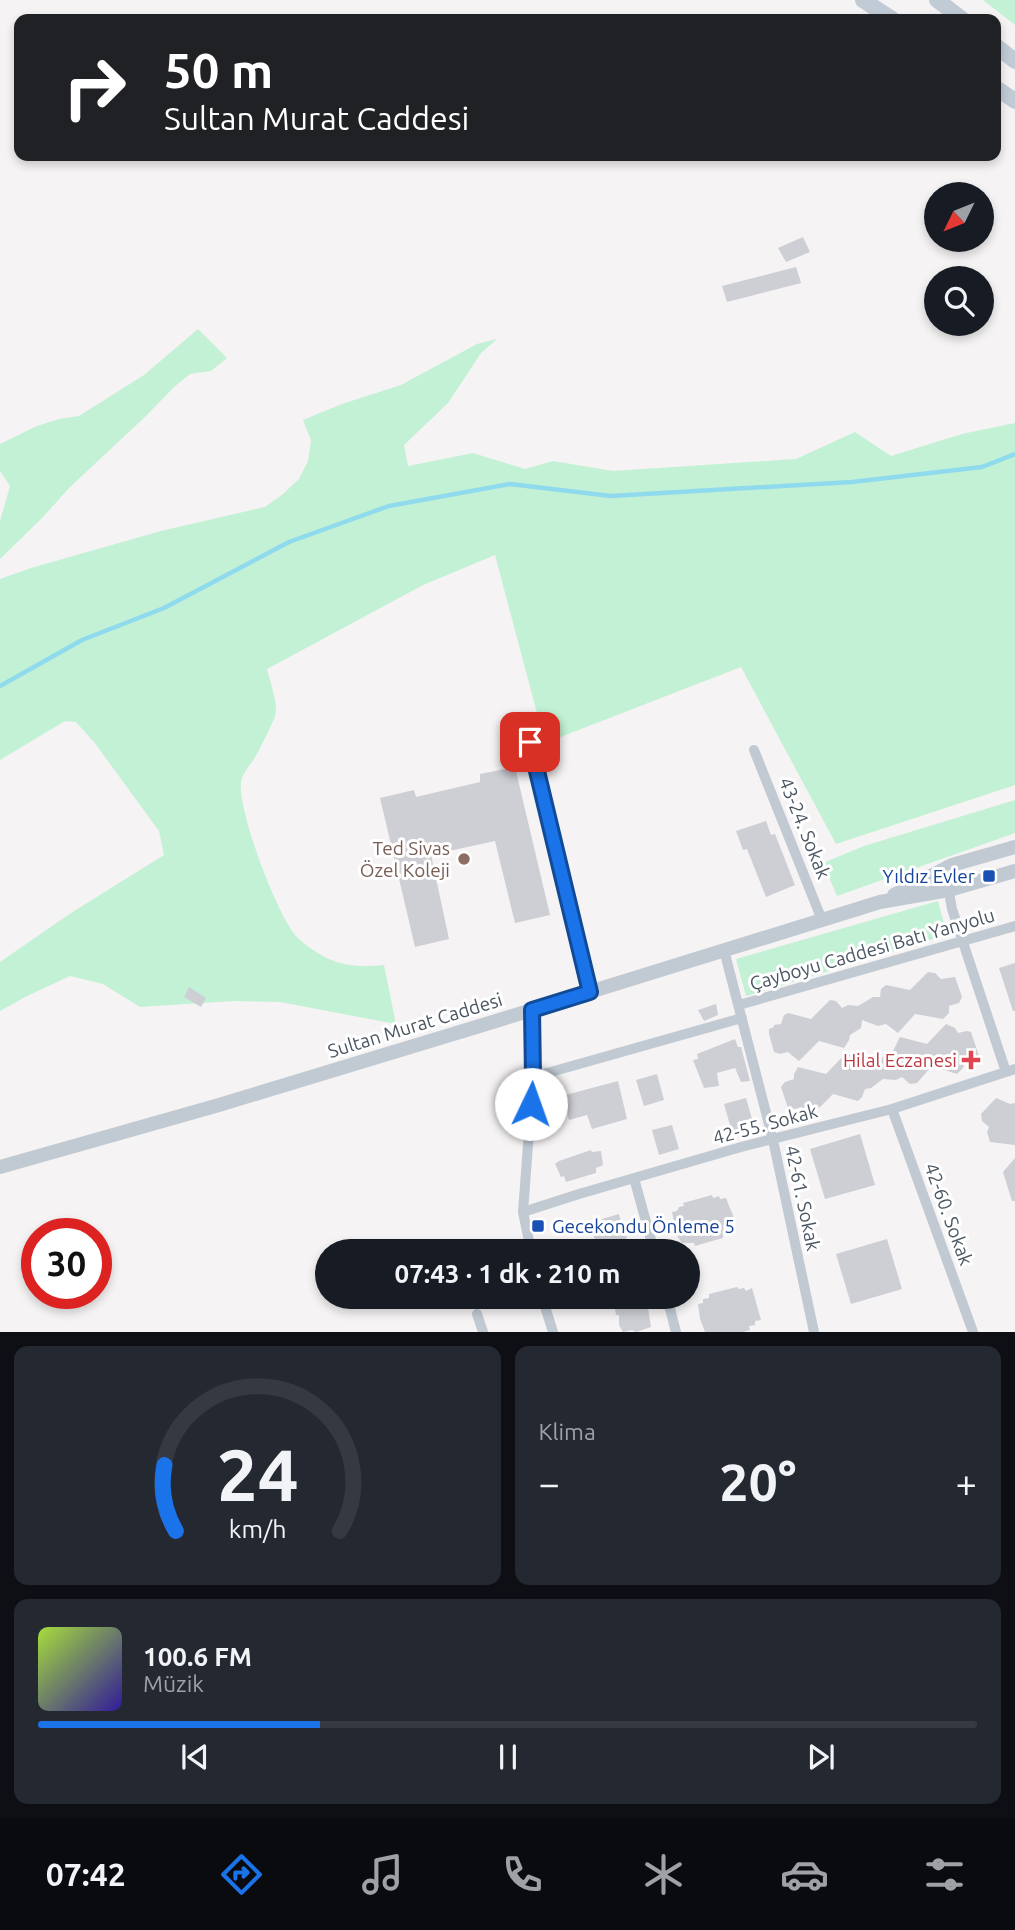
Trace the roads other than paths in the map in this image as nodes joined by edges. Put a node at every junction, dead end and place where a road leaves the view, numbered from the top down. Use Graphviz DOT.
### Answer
graph roads {
  1 [pos="863,0"];
  2 [pos="937,0"];
  3 [pos="884,14"];
  4 [pos="955,14"];
  5 [pos="1001,50"];
  6 [pos="1015,61"];
  7 [pos="530,742"];
  8 [pos="754,750"];
  9 [pos="1015,846"];
  10 [pos="945,869"];
  11 [pos="1015,870"];
  12 [pos="949,890"];
  13 [pos="880,902"];
  14 [pos="822,920"];
  15 [pos="1015,926"];
  16 [pos="962,940"];
  17 [pos="724,950"];
  18 [pos="590,992"];
  19 [pos="739,1005"];
  20 [pos="532,1010"];
  21 [pos="743,1018"];
  22 [pos="1011,1070"];
  23 [pos="533,1077"];
  24 [pos="892,1109"];
  25 [pos="773,1140"];
  26 [pos="0,1167"];
  27 [pos="634,1178"];
  28 [pos="523,1212"];
  29 [pos="529,1239"];
  30 [pos="651,1239"];
  31 [pos="546,1309"];
  32 [pos="670,1309"];
  33 [pos="477,1314"];
  34 [pos="483,1332"];
  35 [pos="553,1332"];
  36 [pos="677,1332"];
  37 [pos="814,1332"];
  38 [pos="973,1332"];
  1 -- 3 [label="main road"];
  2 -- 4 [label="main road"];
  5 -- 6 [label="main road"];
  7 -- 18 [label="street"];
  8 -- 14 [label="street, 43-24. Sokak"];
  9 -- 10 [label="street"];
  10 -- 12 [label="street"];
  10 -- 13 [label="street"];
  11 -- 12 [label="street"];
  12 -- 13 [label="street"];
  12 -- 16 [label="street"];
  13 -- 14 [label="street, Sultan Murat Caddesi"];
  14 -- 17 [label="street, Sultan Murat Caddesi"];
  15 -- 16 [label="street, Çayboyu Caddesi Batı Yanyolu"];
  16 -- 19 [label="street, Çayboyu Caddesi Batı Yanyolu"];
  16 -- 22 [label="street"];
  17 -- 18 [label="street, Sultan Murat Caddesi"];
  17 -- 19 [label="street, 42-61. Sokak"];
  18 -- 20 [label="street, Sultan Murat Caddesi"];
  19 -- 21 [label="street, 42-61. Sokak"];
  20 -- 23 [label="street"];
  20 -- 26 [label="street, Sultan Murat Caddesi"];
  21 -- 23 [label="street, Çayboyu Caddesi Batı Yanyolu"];
  21 -- 25 [label="street, 42-61. Sokak"];
  22 -- 24 [label="street, 42-55. Sokak"];
  23 -- 28 [label="street"];
  24 -- 25 [label="street, 42-55. Sokak"];
  24 -- 38 [label="street, 42-60. Sokak"];
  25 -- 27 [label="street, 42-55. Sokak"];
  25 -- 37 [label="street, 42-61. Sokak"];
  27 -- 28 [label="street, 42-55. Sokak"];
  27 -- 30 [label="street"];
  28 -- 29 [label="street"];
  31 -- 35 [label="street"];
  32 -- 36 [label="street"];
  33 -- 34 [label="street"];
}
